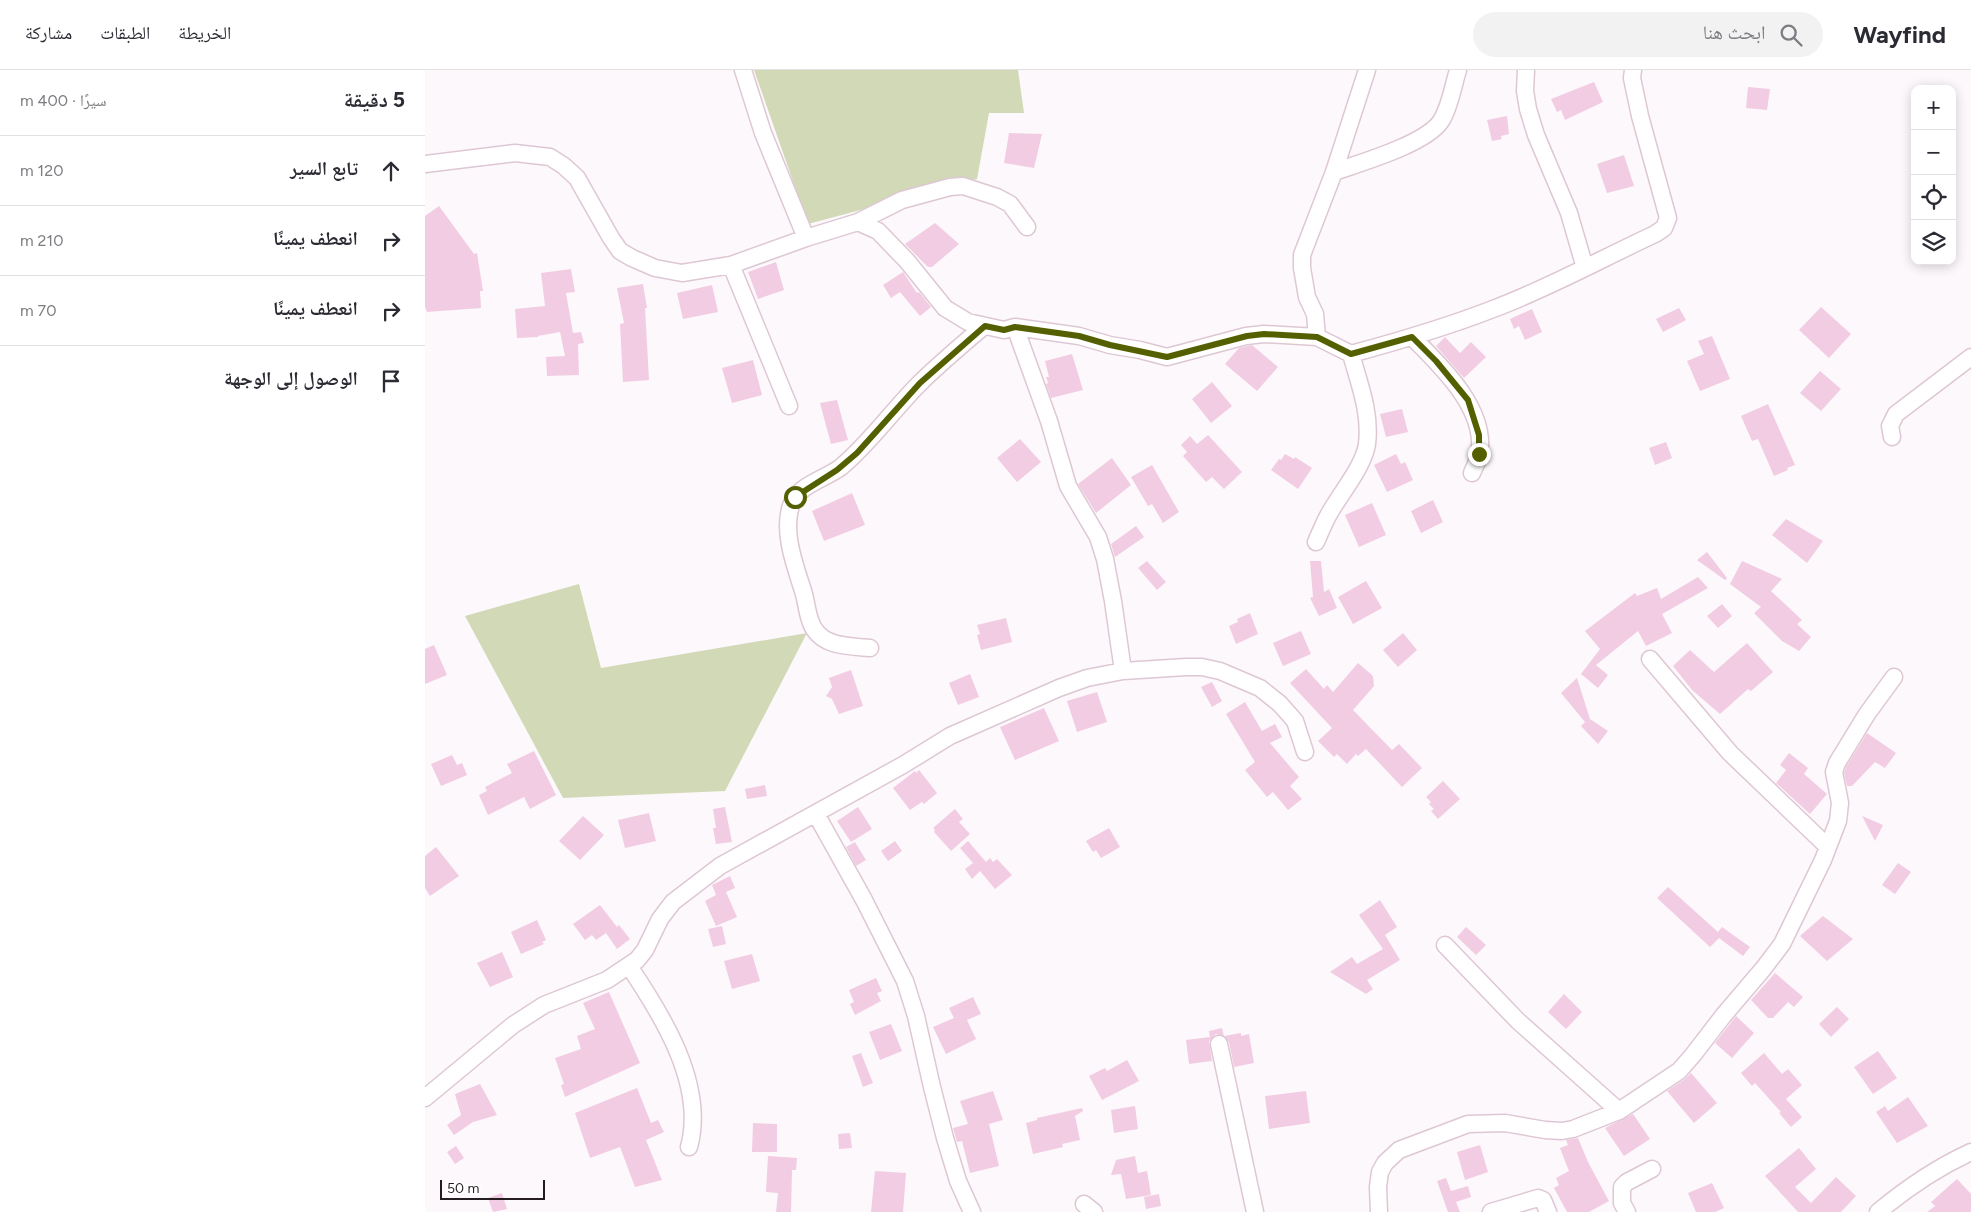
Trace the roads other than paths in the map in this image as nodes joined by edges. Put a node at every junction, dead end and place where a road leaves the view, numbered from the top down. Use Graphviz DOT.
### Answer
graph roads {
  1 [pos="743,70"];
  2 [pos="1367,70"];
  3 [pos="1457,70"];
  4 [pos="1526,70"];
  5 [pos="1633,70"];
  6 [pos="425,164"];
  7 [pos="1334,172"];
  8 [pos="858,222"];
  9 [pos="1027,228"];
  10 [pos="806,238"];
  11 [pos="731,265"];
  12 [pos="1585,268"];
  13 [pos="985,326"];
  14 [pos="1015,327"];
  15 [pos="1317,337"];
  16 [pos="1412,337"];
  17 [pos="1351,354"];
  18 [pos="1971,356"];
  19 [pos="789,406"];
  20 [pos="1892,438"];
  21 [pos="1472,473"];
  22 [pos="1316,542"];
  23 [pos="870,648"];
  24 [pos="1650,659"];
  25 [pos="1123,672"];
  26 [pos="1894,677"];
  27 [pos="1305,752"];
  28 [pos="816,814"];
  29 [pos="1828,847"];
  30 [pos="1445,945"];
  31 [pos="629,966"];
  32 [pos="1219,1044"];
  33 [pos="425,1098"];
  34 [pos="1619,1110"];
  35 [pos="689,1147"];
  36 [pos="1971,1152"];
  37 [pos="1652,1169"];
  38 [pos="972,1212"];
  39 [pos="1255,1212"];
  40 [pos="1379,1212"];
  41 [pos="1491,1212"];
  42 [pos="1548,1212"];
  43 [pos="1627,1212"];
  44 [pos="1878,1212"];
  1 -- 10 [label="street"];
  2 -- 7 [label="street"];
  3 -- 7 [label="street"];
  4 -- 12 [label="street"];
  5 -- 12 [label="street"];
  6 -- 11 [label="street"];
  7 -- 15 [label="street"];
  8 -- 9 [label="street"];
  8 -- 10 [label="street"];
  8 -- 13 [label="street"];
  10 -- 11 [label="street"];
  11 -- 19 [label="street"];
  12 -- 16 [label="street"];
  13 -- 14 [label="street"];
  13 -- 23 [label="street"];
  14 -- 15 [label="street"];
  14 -- 25 [label="street"];
  15 -- 17 [label="street"];
  16 -- 17 [label="street"];
  16 -- 21 [label="street"];
  17 -- 22 [label="street"];
  18 -- 20 [label="street"];
  24 -- 29 [label="street"];
  25 -- 27 [label="street"];
  25 -- 28 [label="street"];
  26 -- 29 [label="street"];
  28 -- 31 [label="street"];
  28 -- 38 [label="street"];
  29 -- 34 [label="street"];
  30 -- 34 [label="street"];
  31 -- 33 [label="street"];
  31 -- 35 [label="street"];
  32 -- 39 [label="street"];
  34 -- 40 [label="street"];
  36 -- 44 [label="street"];
  37 -- 43 [label="street"];
  41 -- 42 [label="street"];
}
